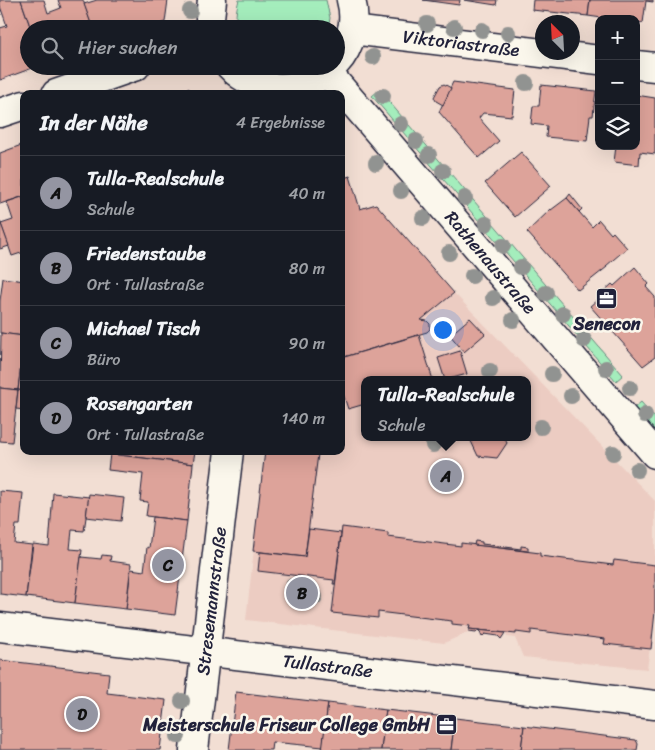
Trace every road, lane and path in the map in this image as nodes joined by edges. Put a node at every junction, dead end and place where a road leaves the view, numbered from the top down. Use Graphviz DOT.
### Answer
graph roads {
  1 [pos="212,0"];
  2 [pos="351,0"];
  3 [pos="210,20"];
  4 [pos="352,30"];
  5 [pos="345,50"];
  6 [pos="595,60"];
  7 [pos="640,65"];
  8 [pos="655,67"];
  9 [pos="110,75"];
  10 [pos="241,75"];
  11 [pos="321,75"];
  12 [pos="339,75"];
  13 [pos="67,90"];
  14 [pos="270,90"];
  15 [pos="279,90"];
  16 [pos="20,106"];
  17 [pos="0,113"];
  18 [pos="655,454"];
  19 [pos="229,455"];
  20 [pos="0,627"];
  21 [pos="205,651"];
  22 [pos="655,705"];
  23 [pos="194,750"];
  1 -- 3 [label="street"];
  2 -- 4 [label="street"];
  4 -- 5 [label="street"];
  4 -- 6 [label="street, Viktoriastraße"];
  7 -- 8 [label="street"];
  9 -- 13 [label="street"];
  10 -- 14 [label="street"];
  11 -- 15 [label="street"];
  12 -- 18 [label="street, Rathenaustraße"];
  16 -- 17 [label="street"];
  19 -- 21 [label="street, Stresemannstraße"];
  20 -- 21 [label="street, Tullastraße"];
  21 -- 22 [label="street, Tullastraße"];
  21 -- 23 [label="street, Stresemannstraße"];
}
